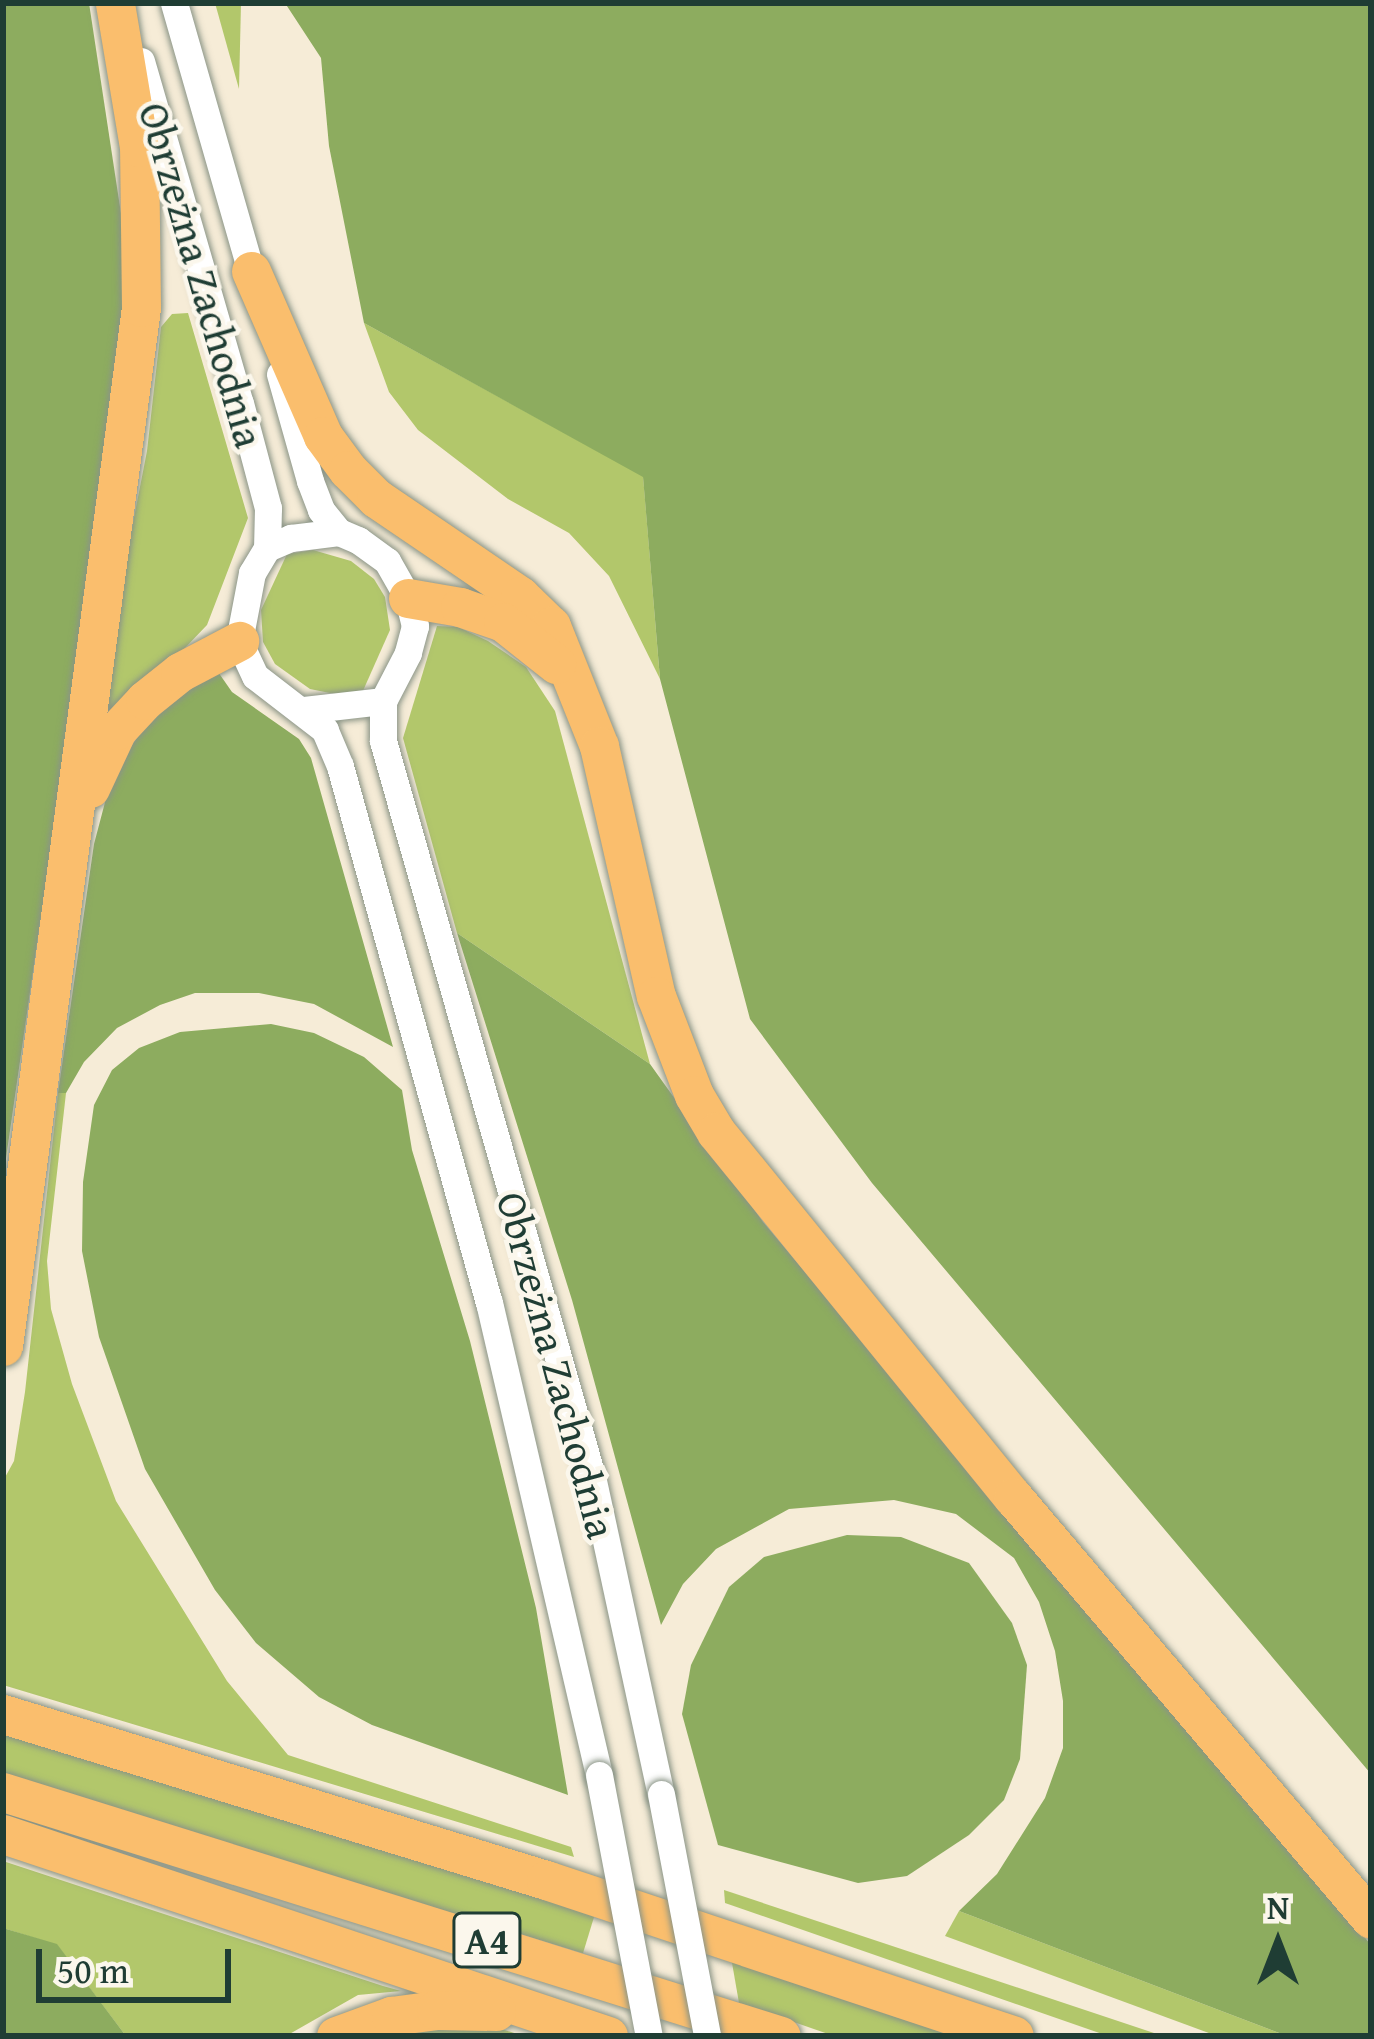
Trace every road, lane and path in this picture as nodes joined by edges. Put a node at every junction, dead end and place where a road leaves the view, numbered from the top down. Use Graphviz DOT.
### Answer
graph roads {
  1 [pos="115,3"];
  2 [pos="124,3"];
  3 [pos="174,3"];
  4 [pos="251,271"];
  5 [pos="339,532"];
  6 [pos="267,548"];
  7 [pos="408,598"];
  8 [pos="239,641"];
  9 [pos="573,680"];
  10 [pos="383,700"];
  11 [pos="304,710"];
  12 [pos="65,875"];
  13 [pos="3,1346"];
  14 [pos="3,1714"];
  15 [pos="3,1792"];
  16 [pos="3,1834"];
  17 [pos="1371,1919"];
  18 [pos="590,2030"];
  19 [pos="336,2036"];
  20 [pos="649,2036"];
  21 [pos="706,2036"];
  22 [pos="781,2036"];
  23 [pos="1014,2036"];
  1 -- 12 [label="highway"];
  2 -- 6 [label="street, Obrzeżna Zachodnia"];
  3 -- 4 [label="street, Obrzeżna Zachodnia"];
  4 -- 5 [label="street, Obrzeżna Zachodnia"];
  4 -- 9 [label="highway"];
  5 -- 6 [label="street"];
  5 -- 7 [label="street"];
  6 -- 8 [label="street"];
  7 -- 9 [label="highway"];
  7 -- 10 [label="street"];
  8 -- 11 [label="street"];
  8 -- 12 [label="highway"];
  9 -- 17 [label="highway"];
  10 -- 11 [label="street"];
  10 -- 21 [label="street, Obrzeżna Zachodnia, bridge"];
  11 -- 20 [label="street, Obrzeżna Zachodnia, bridge"];
  12 -- 13 [label="highway"];
  14 -- 23 [label="highway, A4"];
  15 -- 22 [label="highway, A4"];
  16 -- 18 [label="highway"];
  18 -- 19 [label="highway"];
}
